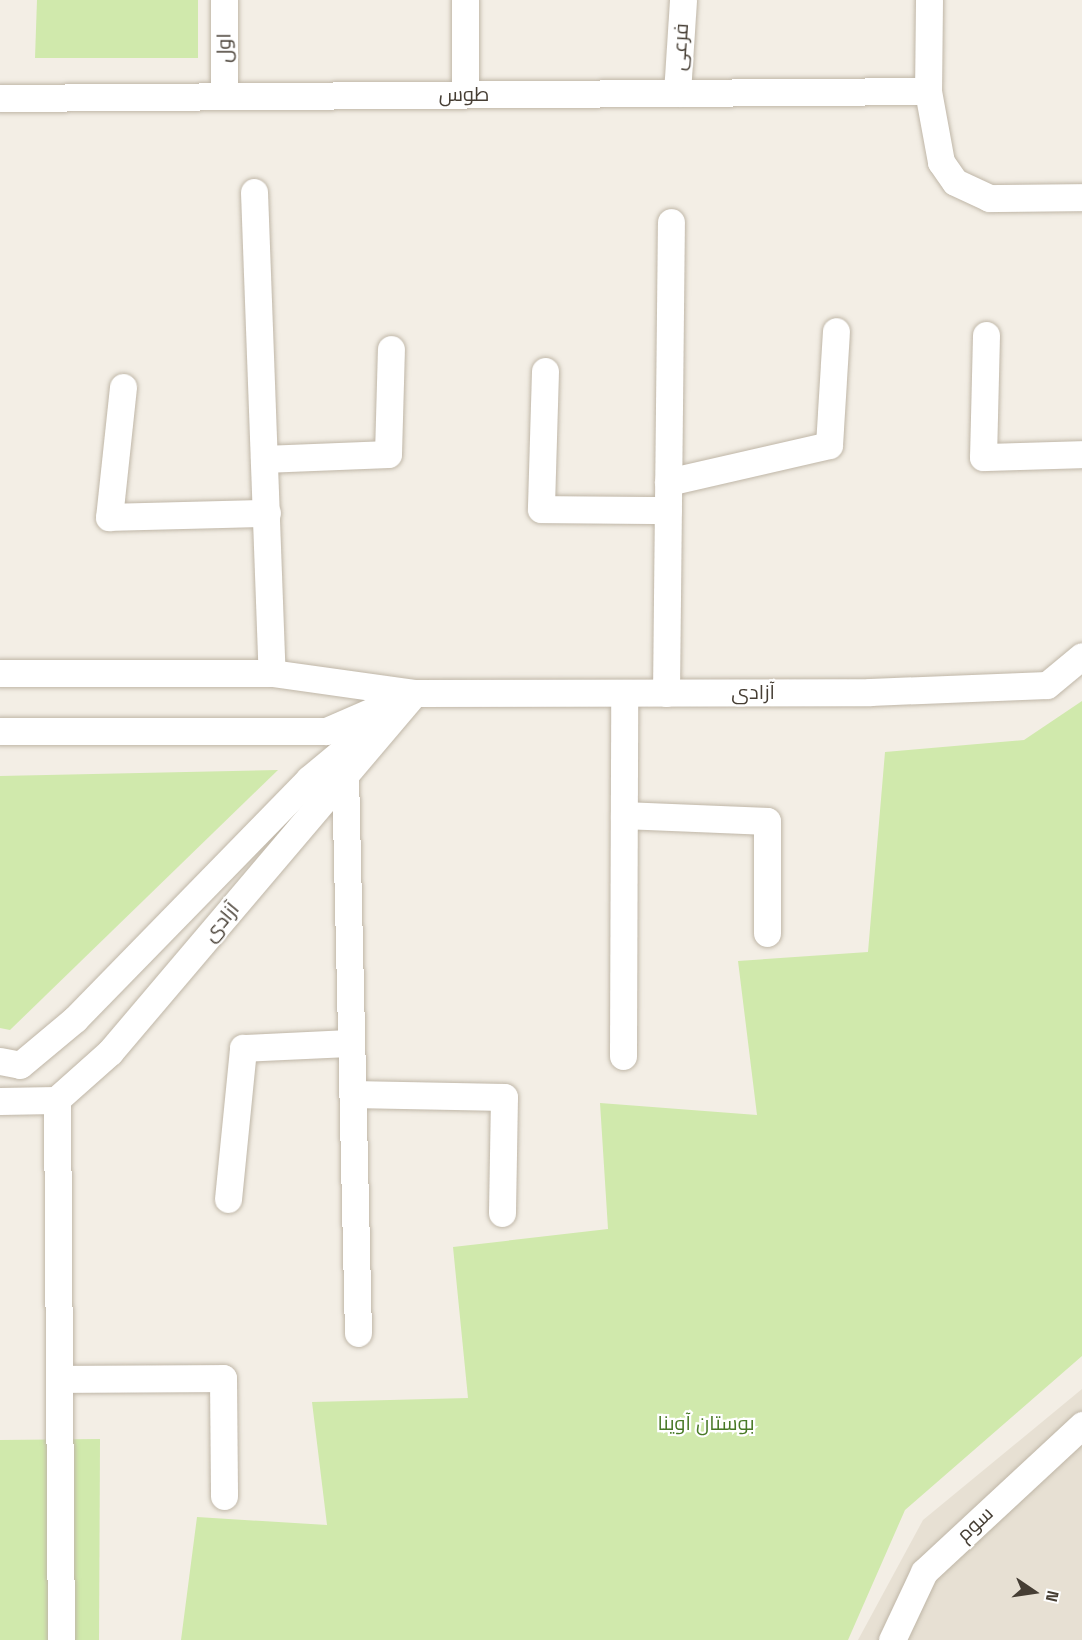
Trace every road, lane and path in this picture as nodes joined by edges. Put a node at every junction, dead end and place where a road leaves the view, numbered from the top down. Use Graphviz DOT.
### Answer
graph roads {
  1 [pos="224,0"];
  2 [pos="465,0"];
  3 [pos="683,0"];
  4 [pos="929,0"];
  5 [pos="928,91"];
  6 [pos="677,93"];
  7 [pos="465,94"];
  8 [pos="224,96"];
  9 [pos="0,98"];
  10 [pos="254,192"];
  11 [pos="1082,197"];
  12 [pos="671,222"];
  13 [pos="836,331"];
  14 [pos="986,335"];
  15 [pos="391,349"];
  16 [pos="545,371"];
  17 [pos="123,387"];
  18 [pos="1082,454"];
  19 [pos="264,459"];
  20 [pos="668,482"];
  21 [pos="668,510"];
  22 [pos="267,513"];
  23 [pos="1082,656"];
  24 [pos="0,673"];
  25 [pos="272,673"];
  26 [pos="414,693"];
  27 [pos="624,693"];
  28 [pos="666,693"];
  29 [pos="0,731"];
  30 [pos="345,774"];
  31 [pos="624,815"];
  32 [pos="767,933"];
  33 [pos="351,1043"];
  34 [pos="623,1056"];
  35 [pos="0,1060"];
  36 [pos="353,1094"];
  37 [pos="57,1100"];
  38 [pos="0,1101"];
  39 [pos="228,1199"];
  40 [pos="502,1214"];
  41 [pos="358,1333"];
  42 [pos="59,1379"];
  43 [pos="1082,1425"];
  44 [pos="224,1497"];
  45 [pos="61,1640"];
  46 [pos="892,1640"];
  1 -- 8 [label="street, اول"];
  2 -- 7 [label="street"];
  3 -- 6 [label="street, فرعی"];
  4 -- 5 [label="street"];
  5 -- 6 [label="street, طوس"];
  5 -- 11 [label="street"];
  6 -- 7 [label="street, طوس"];
  7 -- 8 [label="street, طوس"];
  8 -- 9 [label="street, طوس"];
  10 -- 19 [label="street"];
  12 -- 20 [label="street"];
  13 -- 20 [label="street"];
  14 -- 18 [label="street"];
  15 -- 19 [label="street"];
  16 -- 21 [label="street"];
  17 -- 22 [label="street"];
  19 -- 22 [label="street"];
  20 -- 21 [label="street"];
  21 -- 28 [label="street"];
  22 -- 25 [label="street"];
  23 -- 28 [label="street, آزادی"];
  24 -- 25 [label="street, آزادی"];
  25 -- 26 [label="street, آزادی"];
  26 -- 27 [label="street, آزادی"];
  26 -- 29 [label="street, آزادی"];
  26 -- 30 [label="street, آزادی"];
  26 -- 35 [label="street"];
  27 -- 28 [label="street, آزادی"];
  27 -- 31 [label="street"];
  30 -- 33 [label="street"];
  30 -- 37 [label="street, آزادی"];
  31 -- 32 [label="street"];
  31 -- 34 [label="street"];
  33 -- 36 [label="street"];
  33 -- 39 [label="street"];
  36 -- 40 [label="street"];
  36 -- 41 [label="street"];
  37 -- 38 [label="street"];
  37 -- 42 [label="street"];
  42 -- 44 [label="street"];
  42 -- 45 [label="street"];
  43 -- 46 [label="street, سوم"];
}
